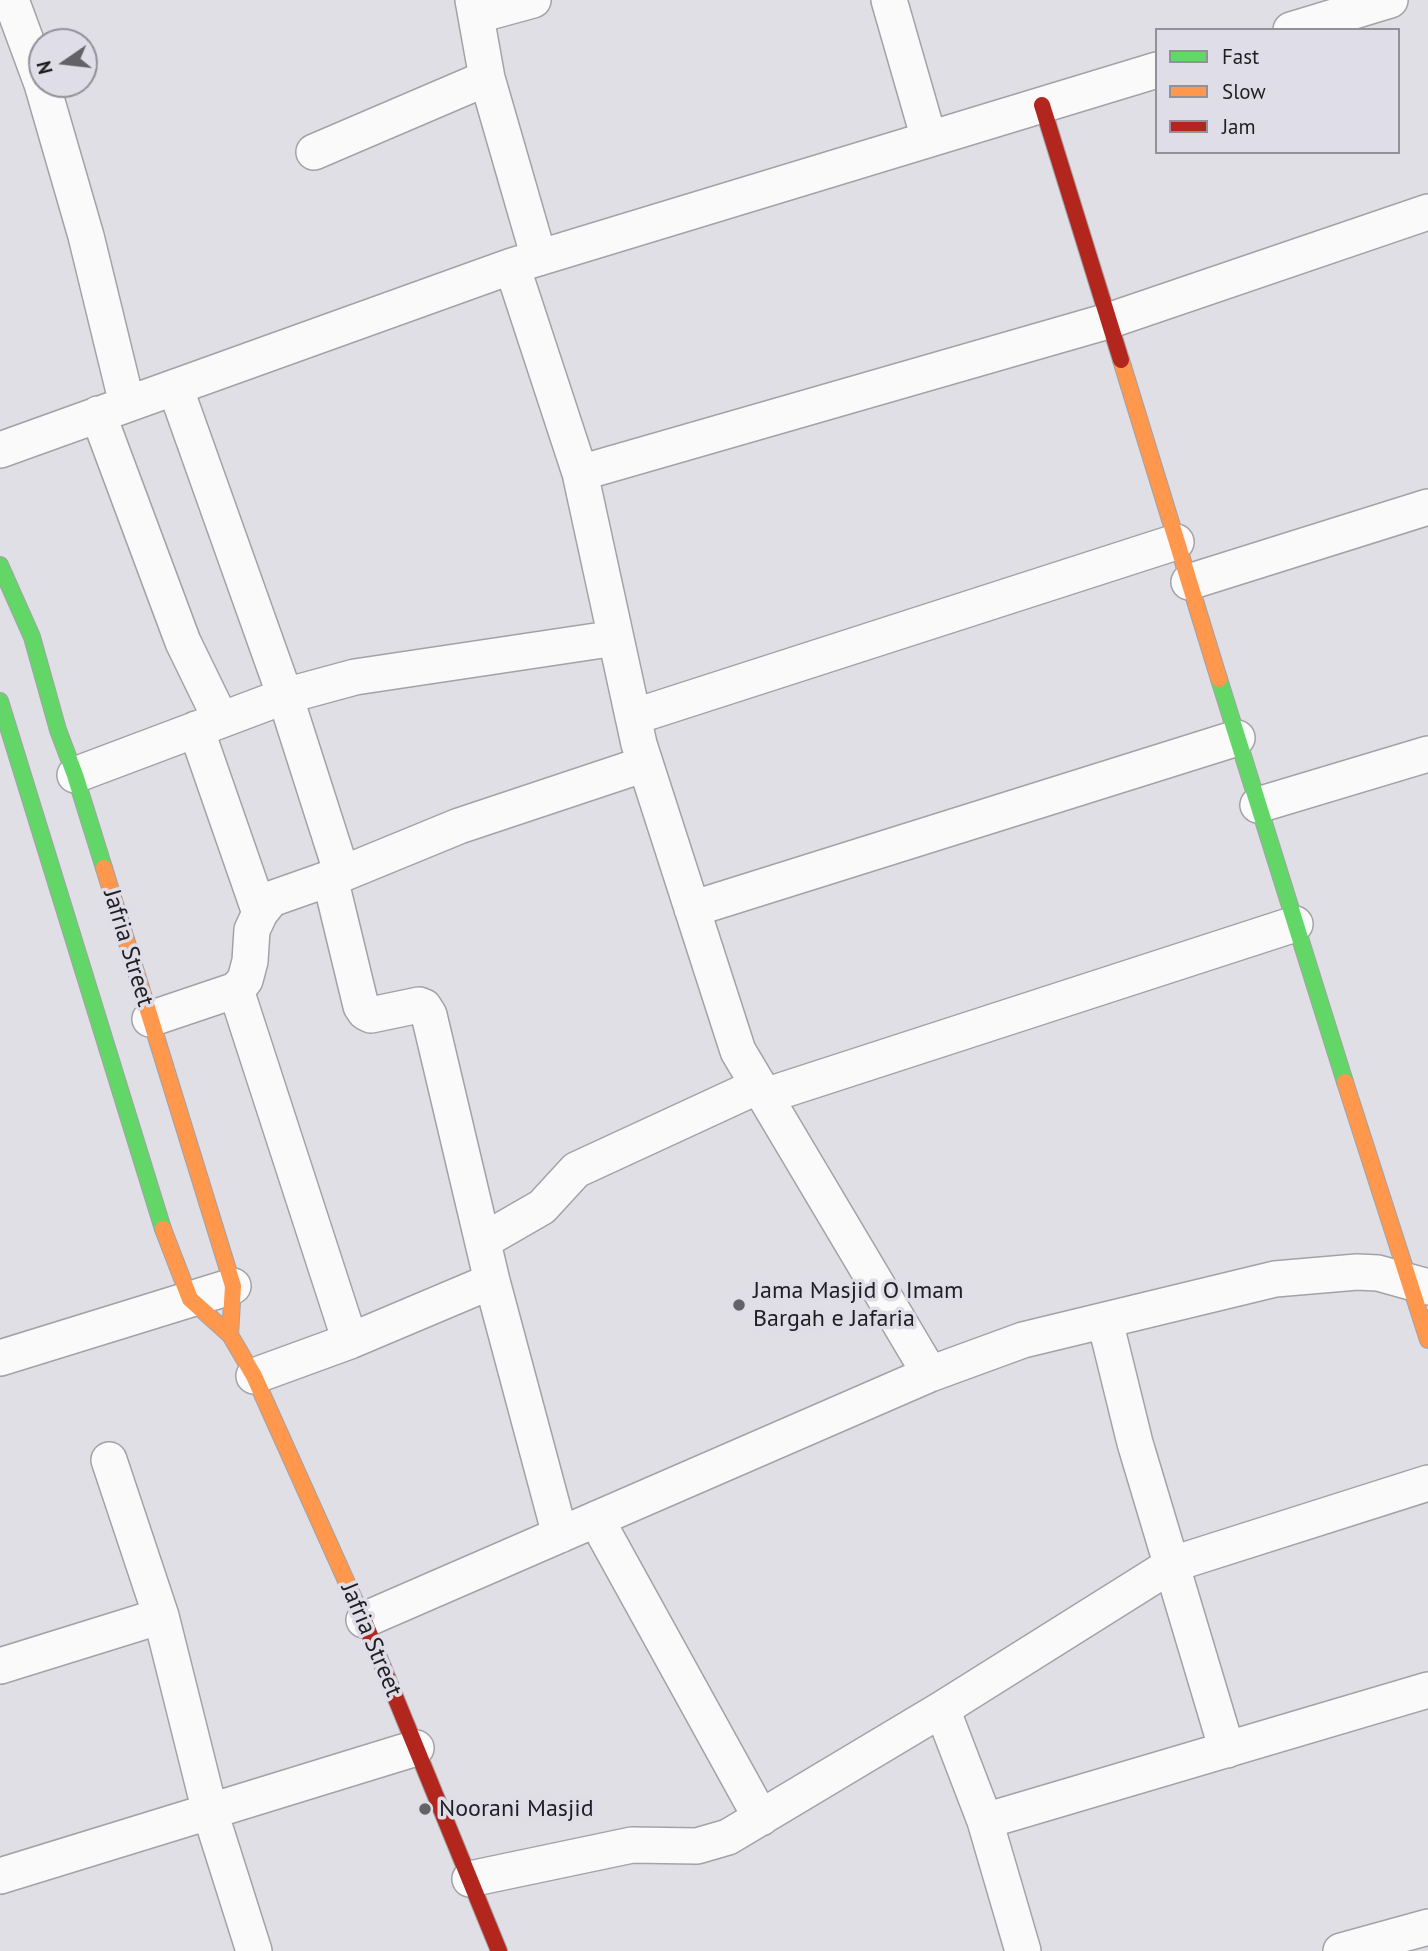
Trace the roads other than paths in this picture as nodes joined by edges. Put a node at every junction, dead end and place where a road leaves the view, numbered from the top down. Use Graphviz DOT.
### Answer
graph roads {
  1 [pos="11,0"];
  2 [pos="533,0"];
  3 [pos="889,0"];
  4 [pos="1390,0"];
  5 [pos="475,8"];
  6 [pos="1299,28"];
  7 [pos="28,46"];
  8 [pos="1155,71"];
  9 [pos="487,78"];
  10 [pos="46,98"];
  11 [pos="1042,105"];
  12 [pos="929,139"];
  13 [pos="314,152"];
  14 [pos="1428,212"];
  15 [pos="526,262"];
  16 [pos="1108,321"];
  17 [pos="175,387"];
  18 [pos="112,409"];
  19 [pos="0,450"];
  20 [pos="580,473"];
  21 [pos="1428,507"];
  22 [pos="1177,542"];
  23 [pos="0,565"];
  24 [pos="1189,582"];
  25 [pos="616,638"];
  26 [pos="285,696"];
  27 [pos="0,701"];
  28 [pos="633,717"];
  29 [pos="209,724"];
  30 [pos="1237,738"];
  31 [pos="1428,754"];
  32 [pos="645,764"];
  33 [pos="75,775"];
  34 [pos="1258,805"];
  35 [pos="336,876"];
  36 [pos="692,909"];
  37 [pos="260,913"];
  38 [pos="1295,924"];
  39 [pos="236,990"];
  40 [pos="150,1019"];
  41 [pos="762,1091"];
  42 [pos="483,1241"];
  43 [pos="492,1280"];
  44 [pos="1418,1283"];
  45 [pos="233,1286"];
  46 [pos="190,1299"];
  47 [pos="1105,1321"];
  48 [pos="230,1335"];
  49 [pos="1428,1340"];
  50 [pos="350,1341"];
  51 [pos="0,1358"];
  52 [pos="930,1374"];
  53 [pos="254,1376"];
  54 [pos="109,1460"];
  55 [pos="1428,1483"];
  56 [pos="596,1519"];
  57 [pos="560,1535"];
  58 [pos="1173,1564"];
  59 [pos="161,1616"];
  60 [pos="364,1620"];
  61 [pos="0,1666"];
  62 [pos="1428,1690"];
  63 [pos="942,1709"];
  64 [pos="416,1748"];
  65 [pos="1227,1750"];
  66 [pos="210,1812"];
  67 [pos="761,1818"];
  68 [pos="985,1821"];
  69 [pos="0,1876"];
  70 [pos="470,1879"];
  71 [pos="1428,1927"];
  72 [pos="1348,1950"];
  73 [pos="254,1951"];
  74 [pos="499,1951"];
  75 [pos="1023,1951"];
  1 -- 7 [label="street"];
  2 -- 5 [label="street"];
  3 -- 12 [label="street"];
  4 -- 6 [label="street"];
  5 -- 9 [label="street"];
  8 -- 11 [label="street"];
  9 -- 13 [label="street"];
  9 -- 15 [label="street"];
  10 -- 18 [label="street"];
  11 -- 12 [label="street"];
  11 -- 16 [label="street"];
  12 -- 15 [label="street"];
  14 -- 16 [label="street"];
  15 -- 17 [label="street"];
  15 -- 20 [label="street"];
  16 -- 20 [label="street"];
  16 -- 22 [label="street"];
  17 -- 18 [label="street"];
  17 -- 26 [label="street"];
  18 -- 19 [label="street"];
  18 -- 29 [label="street"];
  20 -- 25 [label="street"];
  21 -- 24 [label="street"];
  22 -- 24 [label="street"];
  22 -- 28 [label="street"];
  23 -- 33 [label="street, Jafria Street"];
  24 -- 30 [label="street"];
  25 -- 26 [label="street"];
  25 -- 28 [label="street"];
  26 -- 29 [label="street"];
  26 -- 35 [label="street"];
  27 -- 46 [label="street, Jafria Street"];
  28 -- 32 [label="street"];
  29 -- 33 [label="street"];
  29 -- 37 [label="street"];
  30 -- 34 [label="street"];
  30 -- 36 [label="street"];
  31 -- 34 [label="street"];
  32 -- 35 [label="street"];
  32 -- 36 [label="street"];
  33 -- 40 [label="street, Jafria Street"];
  34 -- 38 [label="street"];
  35 -- 37 [label="street"];
  35 -- 42 [label="street"];
  36 -- 41 [label="street"];
  37 -- 39 [label="street"];
  38 -- 41 [label="street"];
  38 -- 44 [label="street"];
  39 -- 40 [label="street"];
  39 -- 50 [label="street"];
  40 -- 45 [label="street, Jafria Street"];
  41 -- 42 [label="street"];
  41 -- 52 [label="street"];
  42 -- 43 [label="street"];
  43 -- 50 [label="street"];
  43 -- 57 [label="street"];
  44 -- 47 [label="street"];
  44 -- 49 [label="street"];
  45 -- 46 [label="street"];
  45 -- 48 [label="street, Jafria Street"];
  46 -- 48 [label="street, Jafria Street"];
  46 -- 51 [label="street"];
  47 -- 52 [label="street"];
  47 -- 58 [label="street"];
  48 -- 53 [label="street, Jafria Street"];
  50 -- 53 [label="street"];
  52 -- 56 [label="street"];
  53 -- 60 [label="street, Jafria Street"];
  54 -- 59 [label="street"];
  55 -- 58 [label="street"];
  56 -- 57 [label="street"];
  56 -- 67 [label="street"];
  57 -- 60 [label="street"];
  58 -- 63 [label="street"];
  58 -- 65 [label="street"];
  59 -- 61 [label="street"];
  59 -- 66 [label="street"];
  60 -- 64 [label="street, Jafria Street"];
  62 -- 65 [label="street"];
  63 -- 67 [label="street"];
  63 -- 68 [label="street"];
  64 -- 66 [label="street"];
  64 -- 70 [label="street, Jafria Street"];
  65 -- 68 [label="street"];
  66 -- 69 [label="street"];
  66 -- 73 [label="street"];
  67 -- 70 [label="street"];
  68 -- 75 [label="street"];
  70 -- 74 [label="street, Jafria Street"];
  71 -- 72 [label="street"];
}
